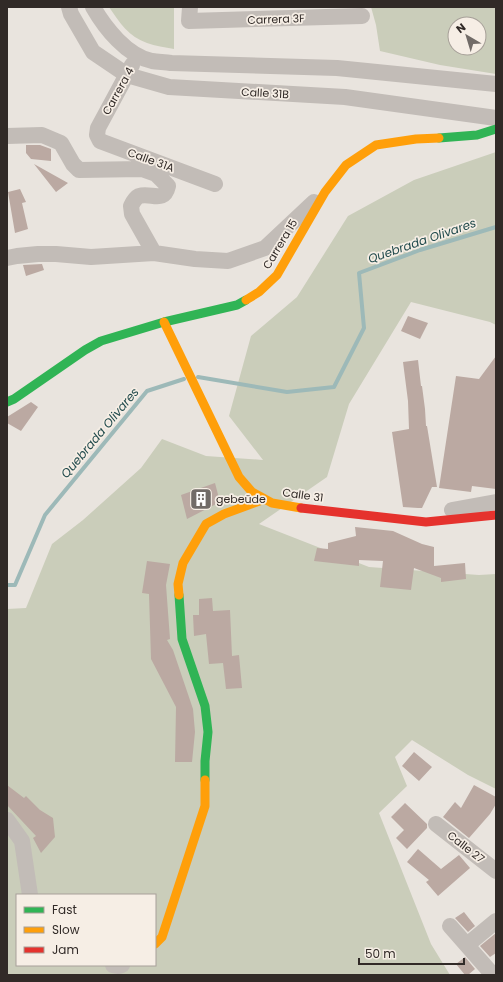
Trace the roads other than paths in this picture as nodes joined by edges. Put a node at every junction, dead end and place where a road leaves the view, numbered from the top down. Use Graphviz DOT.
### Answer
graph roads {
  1 [pos="69,7"];
  2 [pos="93,7"];
  3 [pos="190,14"];
  4 [pos="362,16"];
  5 [pos="138,55"];
  6 [pos="127,75"];
  7 [pos="496,84"];
  8 [pos="496,118"];
  9 [pos="98,128"];
  10 [pos="496,129"];
  11 [pos="7,136"];
  12 [pos="215,184"];
  13 [pos="325,192"];
  14 [pos="154,253"];
  15 [pos="7,258"];
  16 [pos="164,322"];
  17 [pos="7,402"];
  18 [pos="265,499"];
  19 [pos="496,502"];
  20 [pos="496,515"];
  21 [pos="426,522"];
  22 [pos="7,820"];
  23 [pos="436,824"];
  24 [pos="496,870"];
  25 [pos="30,894"];
  26 [pos="496,921"];
  27 [pos="450,926"];
  28 [pos="156,943"];
  29 [pos="467,945"];
  30 [pos="493,975"];
  1 -- 6 [label="street, Calle 31B"];
  2 -- 5 [label="street"];
  3 -- 4 [label="street, Carrera 3F"];
  5 -- 6 [label="street, Carrera 4"];
  5 -- 7 [label="street"];
  6 -- 8 [label="street, Calle 31B"];
  6 -- 9 [label="street, Carrera 4"];
  9 -- 12 [label="street, Calle 31A"];
  10 -- 13 [label="street, Carrera 15"];
  11 -- 14 [label="street"];
  13 -- 14 [label="street"];
  13 -- 16 [label="street, Carrera 15"];
  14 -- 15 [label="street"];
  16 -- 17 [label="street, Carrera 15"];
  16 -- 18 [label="street, Calle 31"];
  18 -- 21 [label="street, Calle 31"];
  18 -- 28 [label="street"];
  19 -- 21 [label="street"];
  20 -- 21 [label="street, Calle 31"];
  22 -- 25 [label="street"];
  23 -- 24 [label="street, Calle 27"];
  26 -- 29 [label="street"];
  27 -- 29 [label="street"];
  29 -- 30 [label="street"];
}
